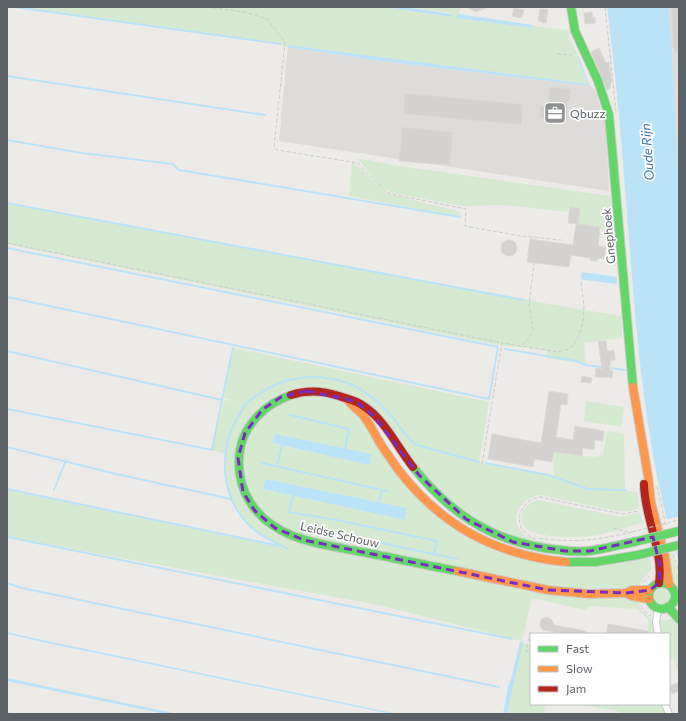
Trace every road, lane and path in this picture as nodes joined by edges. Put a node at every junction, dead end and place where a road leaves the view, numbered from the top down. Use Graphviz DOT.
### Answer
graph roads {
  1 [pos="207,7"];
  2 [pos="571,7"];
  3 [pos="583,48"];
  4 [pos="557,54"];
  5 [pos="562,240"];
  6 [pos="7,243"];
  7 [pos="534,263"];
  8 [pos="581,282"];
  9 [pos="502,342"];
  10 [pos="522,346"];
  11 [pos="346,399"];
  12 [pos="482,464"];
  13 [pos="646,468"];
  14 [pos="657,487"];
  15 [pos="661,506"];
  16 [pos="641,510"];
  17 [pos="679,520"];
  18 [pos="613,528"];
  19 [pos="679,530"];
  20 [pos="631,532"];
  21 [pos="679,545"];
  22 [pos="654,570"];
  23 [pos="659,583"];
  24 [pos="668,584"];
  25 [pos="650,590"];
  26 [pos="639,594"];
  27 [pos="649,599"];
  28 [pos="677,604"];
  29 [pos="668,607"];
  30 [pos="658,608"];
  31 [pos="656,618"];
  32 [pos="679,619"];
  33 [pos="658,633"];
  34 [pos="529,638"];
  35 [pos="530,653"];
  1 -- 5 [label="path"];
  2 -- 3 [label="street, Gnephoek"];
  3 -- 4 [label="path"];
  3 -- 13 [label="street, Gnephoek"];
  6 -- 9 [label="path"];
  7 -- 10 [label="path"];
  8 -- 10 [label="path"];
  9 -- 10 [label="path"];
  9 -- 12 [label="path"];
  11 -- 19 [label="street, Leidse Schouw, bridge"];
  11 -- 21 [label="street, Leidse Schouw, bridge"];
  11 -- 26 [label="street, Leidse Schouw"];
  13 -- 23 [label="street, Gnephoek"];
  13 -- 24 [label="street, Gnephoek"];
  14 -- 15 [label="path"];
  16 -- 20 [label="path"];
  17 -- 20 [label="path, bridge"];
  18 -- 20 [label="path"];
  22 -- 26 [label="path"];
  23 -- 24 [label="street"];
  23 -- 25 [label="street"];
  24 -- 28 [label="street"];
  25 -- 26 [label="street, Leidse Schouw"];
  25 -- 27 [label="street"];
  26 -- 27 [label="street, Leidse Schouw"];
  26 -- 31 [label="path"];
  27 -- 30 [label="street"];
  28 -- 29 [label="street"];
  29 -- 30 [label="street"];
  29 -- 32 [label="street"];
  30 -- 31 [label="street"];
  31 -- 33 [label="street"];
  34 -- 35 [label="path"];
}
